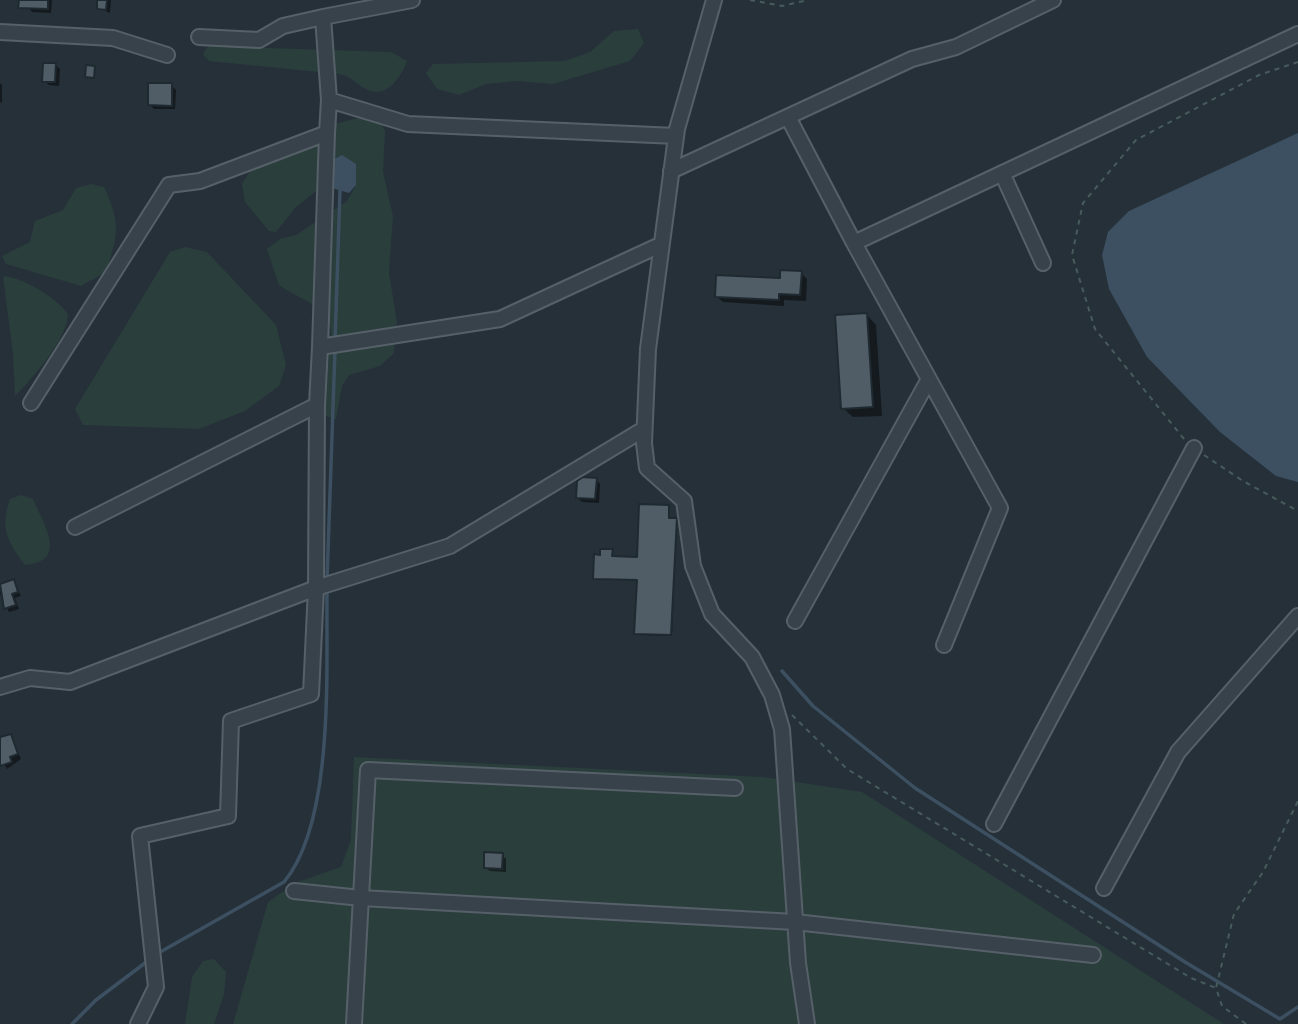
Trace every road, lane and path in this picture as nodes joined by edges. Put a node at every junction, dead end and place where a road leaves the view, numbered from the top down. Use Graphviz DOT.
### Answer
graph roads {
  1 [pos="412,0"];
  2 [pos="715,0"];
  3 [pos="750,0"];
  4 [pos="808,0"];
  5 [pos="1053,0"];
  6 [pos="323,17"];
  7 [pos="0,32"];
  8 [pos="1298,34"];
  9 [pos="199,37"];
  10 [pos="167,55"];
  11 [pos="1298,62"];
  12 [pos="329,100"];
  13 [pos="788,117"];
  14 [pos="327,133"];
  15 [pos="676,136"];
  16 [pos="671,171"];
  17 [pos="1002,173"];
  18 [pos="854,243"];
  19 [pos="660,245"];
  20 [pos="1043,263"];
  21 [pos="320,347"];
  22 [pos="929,379"];
  23 [pos="31,403"];
  24 [pos="317,405"];
  25 [pos="644,429"];
  26 [pos="1194,448"];
  27 [pos="1298,511"];
  28 [pos="75,527"];
  29 [pos="316,588"];
  30 [pos="1298,616"];
  31 [pos="795,621"];
  32 [pos="944,645"];
  33 [pos="0,687"];
  34 [pos="791,713"];
  35 [pos="735,788"];
  36 [pos="1298,801"];
  37 [pos="994,824"];
  38 [pos="1104,888"];
  39 [pos="294,891"];
  40 [pos="361,898"];
  41 [pos="795,922"];
  42 [pos="1093,956"];
  43 [pos="1216,988"];
  44 [pos="138,1024"];
  45 [pos="354,1024"];
  46 [pos="807,1024"];
  47 [pos="1246,1024"];
  1 -- 6 [label="street"];
  2 -- 15 [label="street"];
  3 -- 4 [label="path"];
  5 -- 13 [label="street"];
  6 -- 9 [label="street"];
  6 -- 12 [label="street"];
  7 -- 10 [label="street"];
  8 -- 17 [label="street"];
  11 -- 26 [label="path"];
  12 -- 14 [label="street"];
  12 -- 15 [label="street"];
  13 -- 16 [label="street"];
  13 -- 18 [label="street"];
  14 -- 21 [label="street"];
  14 -- 23 [label="street"];
  15 -- 16 [label="street"];
  16 -- 19 [label="street"];
  17 -- 18 [label="street"];
  17 -- 20 [label="street"];
  18 -- 22 [label="street"];
  19 -- 21 [label="street"];
  19 -- 25 [label="street"];
  21 -- 24 [label="street"];
  22 -- 31 [label="street"];
  22 -- 32 [label="street"];
  24 -- 28 [label="street"];
  24 -- 29 [label="street"];
  25 -- 29 [label="street"];
  25 -- 41 [label="street"];
  26 -- 27 [label="path"];
  26 -- 37 [label="street"];
  29 -- 33 [label="street"];
  29 -- 44 [label="street"];
  30 -- 38 [label="street"];
  34 -- 43 [label="path"];
  35 -- 40 [label="street"];
  36 -- 43 [label="path"];
  39 -- 40 [label="street"];
  40 -- 41 [label="street"];
  40 -- 45 [label="street"];
  41 -- 42 [label="street"];
  41 -- 46 [label="street"];
  43 -- 47 [label="path"];
}
